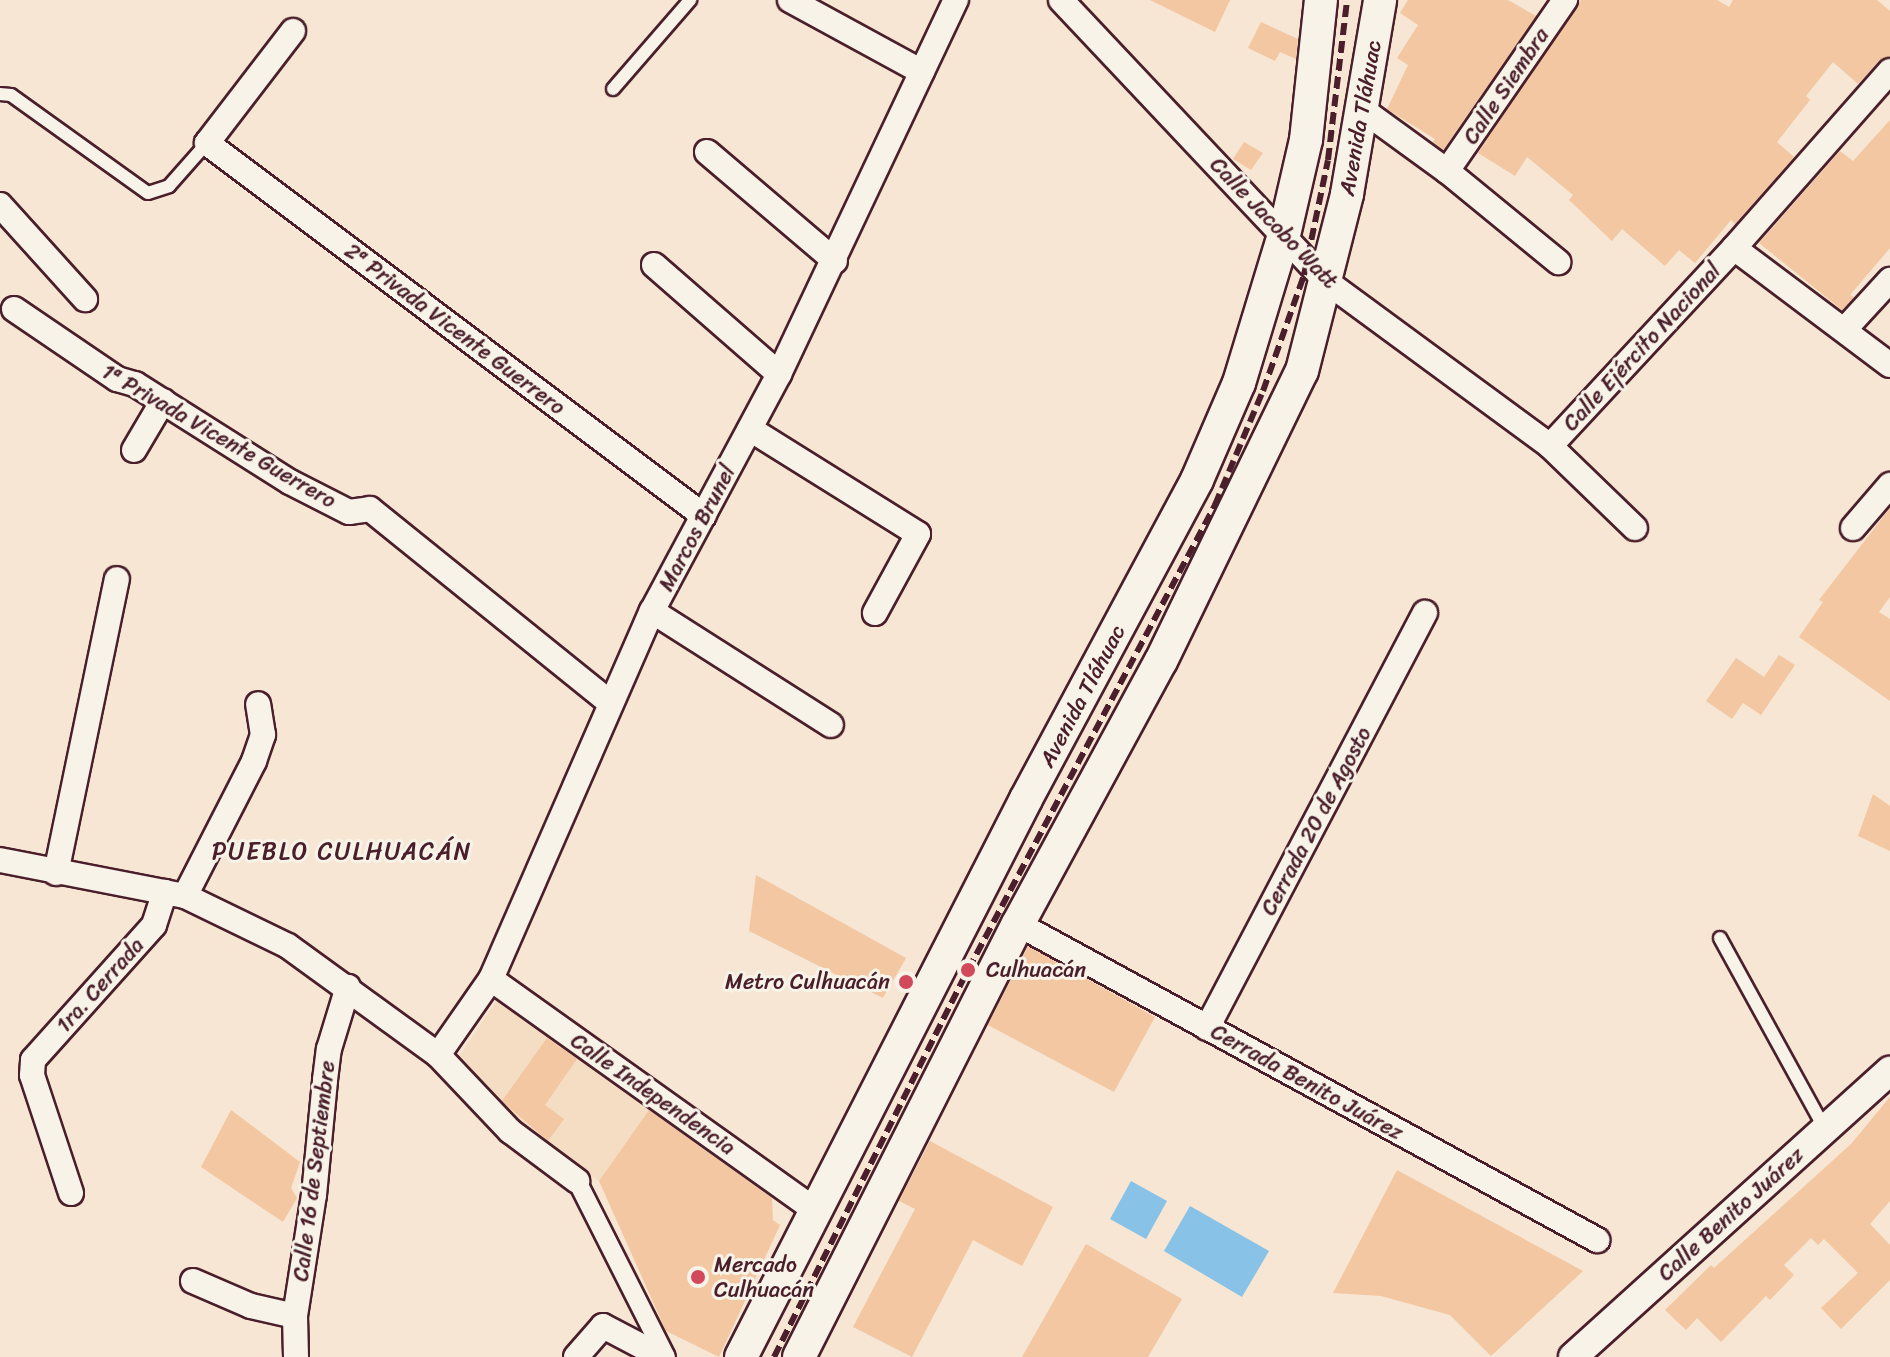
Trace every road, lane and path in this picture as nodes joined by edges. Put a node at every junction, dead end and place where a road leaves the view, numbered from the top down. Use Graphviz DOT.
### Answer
graph roads {
  1 [pos="690,0"];
  2 [pos="790,0"];
  3 [pos="956,0"];
  4 [pos="1061,0"];
  5 [pos="1321,0"];
  6 [pos="1380,0"];
  7 [pos="1565,0"];
  8 [pos="293,31"];
  9 [pos="1890,71"];
  10 [pos="922,72"];
  11 [pos="613,89"];
  12 [pos="0,94"];
  13 [pos="1363,110"];
  14 [pos="207,143"];
  15 [pos="707,152"];
  16 [pos="1447,171"];
  17 [pos="0,205"];
  18 [pos="1284,235"];
  19 [pos="1734,248"];
  20 [pos="835,261"];
  21 [pos="1558,262"];
  22 [pos="654,265"];
  23 [pos="1890,280"];
  24 [pos="1327,282"];
  25 [pos="85,299"];
  26 [pos="14,309"];
  27 [pos="1845,329"];
  28 [pos="1890,365"];
  29 [pos="779,374"];
  30 [pos="163,401"];
  31 [pos="750,429"];
  32 [pos="1550,446"];
  33 [pos="134,450"];
  34 [pos="1890,485"];
  35 [pos="704,516"];
  36 [pos="1635,528"];
  37 [pos="1853,528"];
  38 [pos="117,579"];
  39 [pos="652,611"];
  40 [pos="875,613"];
  41 [pos="1425,613"];
  42 [pos="1115,634"];
  43 [pos="1161,661"];
  44 [pos="610,703"];
  45 [pos="258,704"];
  46 [pos="831,725"];
  47 [pos="0,860"];
  48 [pos="56,873"];
  49 [pos="175,894"];
  50 [pos="1018,924"];
  51 [pos="1720,938"];
  52 [pos="491,979"];
  53 [pos="348,987"];
  54 [pos="1207,1028"];
  55 [pos="438,1055"];
  56 [pos="1890,1071"];
  57 [pos="1825,1129"];
  58 [pos="577,1181"];
  59 [pos="71,1193"];
  60 [pos="815,1210"];
  61 [pos="1597,1240"];
  62 [pos="193,1281"];
  63 [pos="295,1316"];
  64 [pos="748,1343"];
  65 [pos="802,1356"];
  66 [pos="296,1357"];
  67 [pos="576,1357"];
  68 [pos="664,1357"];
  69 [pos="1573,1357"];
  1 -- 11 [label="lane"];
  2 -- 10 [label="street"];
  3 -- 10 [label="street, Marcos Brunel"];
  4 -- 18 [label="street, Calle Jacobo Watt"];
  5 -- 18 [label="main road, Avenida Tláhuac"];
  6 -- 13 [label="main road, Avenida Tláhuac"];
  7 -- 16 [label="street, Calle Siembra"];
  8 -- 14 [label="street"];
  9 -- 19 [label="street, Calle Ejército Nacional"];
  10 -- 20 [label="street, Marcos Brunel"];
  12 -- 14 [label="lane"];
  13 -- 16 [label="street"];
  13 -- 24 [label="main road, Avenida Tláhuac"];
  14 -- 35 [label="street, 2ª Privada Vicente Guerrero"];
  15 -- 20 [label="street"];
  16 -- 21 [label="street"];
  17 -- 25 [label="street"];
  18 -- 24 [label="street, Calle Jacobo Watt"];
  18 -- 42 [label="main road, Avenida Tláhuac"];
  19 -- 27 [label="street"];
  19 -- 32 [label="street, Calle Ejército Nacional"];
  20 -- 29 [label="street, Marcos Brunel"];
  22 -- 29 [label="street"];
  23 -- 27 [label="street"];
  24 -- 32 [label="street, Calle Jacobo Watt"];
  24 -- 43 [label="main road, Avenida Tláhuac"];
  26 -- 30 [label="street, 1ª Privada Vicente Guerrero"];
  27 -- 28 [label="street"];
  29 -- 31 [label="street, Marcos Brunel"];
  30 -- 33 [label="street"];
  30 -- 44 [label="street, 1ª Privada Vicente Guerrero"];
  31 -- 35 [label="street, Marcos Brunel"];
  31 -- 40 [label="street"];
  32 -- 36 [label="street, Calle Jacobo Watt"];
  34 -- 37 [label="street"];
  35 -- 39 [label="street, Marcos Brunel"];
  38 -- 48 [label="street"];
  39 -- 44 [label="street, Marcos Brunel"];
  39 -- 46 [label="street"];
  41 -- 54 [label="street, Cerrada 20 de Agosto"];
  42 -- 43 [label="main road"];
  42 -- 60 [label="main road, Avenida Tláhuac"];
  43 -- 50 [label="main road, Avenida Tláhuac"];
  44 -- 52 [label="street, Marcos Brunel"];
  45 -- 49 [label="street, 1ra. Cerrada"];
  47 -- 48 [label="street"];
  48 -- 49 [label="street"];
  49 -- 53 [label="street"];
  49 -- 59 [label="street, 1ra. Cerrada"];
  50 -- 54 [label="street, Cerrada Benito Juárez"];
  50 -- 65 [label="main road, Avenida Tláhuac"];
  51 -- 57 [label="lane"];
  52 -- 55 [label="street, Marcos Brunel"];
  52 -- 60 [label="street, Calle Independencia"];
  53 -- 55 [label="street"];
  53 -- 63 [label="street, Calle 16 de Septiembre"];
  54 -- 61 [label="street, Cerrada Benito Juárez"];
  55 -- 58 [label="street"];
  56 -- 57 [label="street, Calle Benito Juárez"];
  57 -- 69 [label="street, Calle Benito Juárez"];
  58 -- 68 [label="street"];
  60 -- 64 [label="main road, Avenida Tláhuac"];
  62 -- 63 [label="street"];
  63 -- 66 [label="street, Calle 16 de Septiembre"];
  64 -- 65 [label="main road"];
  67 -- 68 [label="street"];
}
